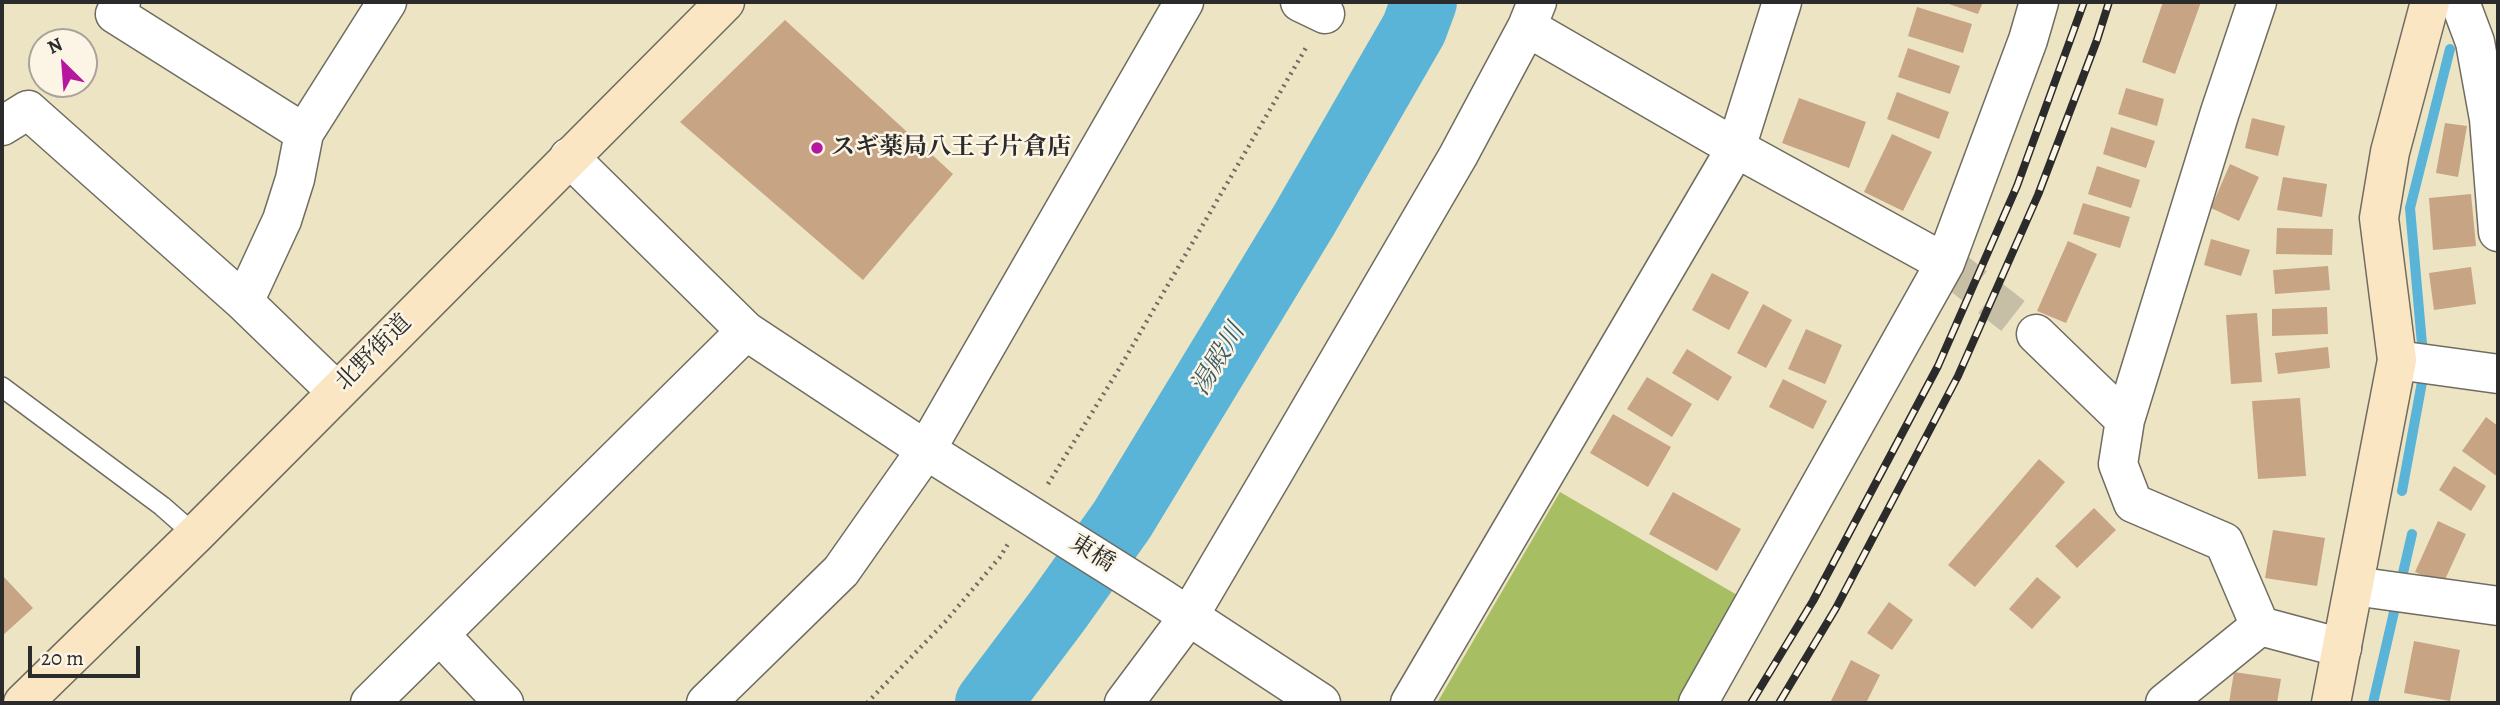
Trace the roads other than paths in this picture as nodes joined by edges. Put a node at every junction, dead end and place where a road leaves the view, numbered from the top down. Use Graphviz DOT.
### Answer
graph roads {
  1 [pos="121,2"];
  2 [pos="387,2"];
  3 [pos="724,2"];
  4 [pos="1184,2"];
  5 [pos="1782,2"];
  6 [pos="2039,2"];
  7 [pos="2257,2"];
  8 [pos="2430,2"];
  9 [pos="2460,2"];
  10 [pos="1532,14"];
  11 [pos="2,126"];
  12 [pos="304,133"];
  13 [pos="1736,148"];
  14 [pos="569,157"];
  15 [pos="2498,232"];
  16 [pos="1945,263"];
  17 [pos="244,302"];
  18 [pos="746,331"];
  19 [pos="2036,334"];
  20 [pos="2397,360"];
  21 [pos="2498,374"];
  22 [pos="2,387"];
  23 [pos="336,391"];
  24 [pos="2124,420"];
  25 [pos="926,450"];
  26 [pos="195,535"];
  27 [pos="2382,589"];
  28 [pos="2498,606"];
  29 [pos="1189,616"];
  30 [pos="2260,626"];
  31 [pos="440,635"];
  32 [pos="2342,648"];
  33 [pos="2215,663"];
  34 [pos="23,703"];
  35 [pos="370,703"];
  36 [pos="504,703"];
  37 [pos="706,703"];
  38 [pos="1124,703"];
  39 [pos="1321,703"];
  40 [pos="1410,703"];
  41 [pos="1698,703"];
  42 [pos="2165,703"];
  43 [pos="2210,703"];
  44 [pos="2331,703"];
  1 -- 12 [label="street"];
  2 -- 12 [label="street"];
  3 -- 14 [label="main road, 北野街道"];
  4 -- 25 [label="street"];
  5 -- 13 [label="street"];
  6 -- 16 [label="street"];
  7 -- 24 [label="street"];
  8 -- 20 [label="main road"];
  9 -- 15 [label="street"];
  10 -- 13 [label="street"];
  10 -- 29 [label="street"];
  11 -- 17 [label="street"];
  12 -- 17 [label="street"];
  13 -- 16 [label="street"];
  13 -- 40 [label="street"];
  14 -- 18 [label="street, 東橋"];
  14 -- 23 [label="main road, 北野街道"];
  16 -- 41 [label="street"];
  17 -- 23 [label="street"];
  18 -- 25 [label="street, 東橋"];
  18 -- 31 [label="street"];
  19 -- 24 [label="street"];
  20 -- 21 [label="street"];
  20 -- 27 [label="main road"];
  22 -- 26 [label="lane"];
  23 -- 26 [label="main road, 北野街道"];
  24 -- 30 [label="street"];
  25 -- 29 [label="street, 東橋"];
  25 -- 37 [label="street"];
  26 -- 34 [label="main road, 北野街道"];
  27 -- 28 [label="street"];
  27 -- 32 [label="main road"];
  29 -- 38 [label="street"];
  29 -- 39 [label="street, 東橋"];
  30 -- 32 [label="street"];
  30 -- 33 [label="street"];
  31 -- 35 [label="street"];
  31 -- 36 [label="street"];
  32 -- 44 [label="main road"];
  33 -- 42 [label="street"];
  33 -- 43 [label="street"];
}
